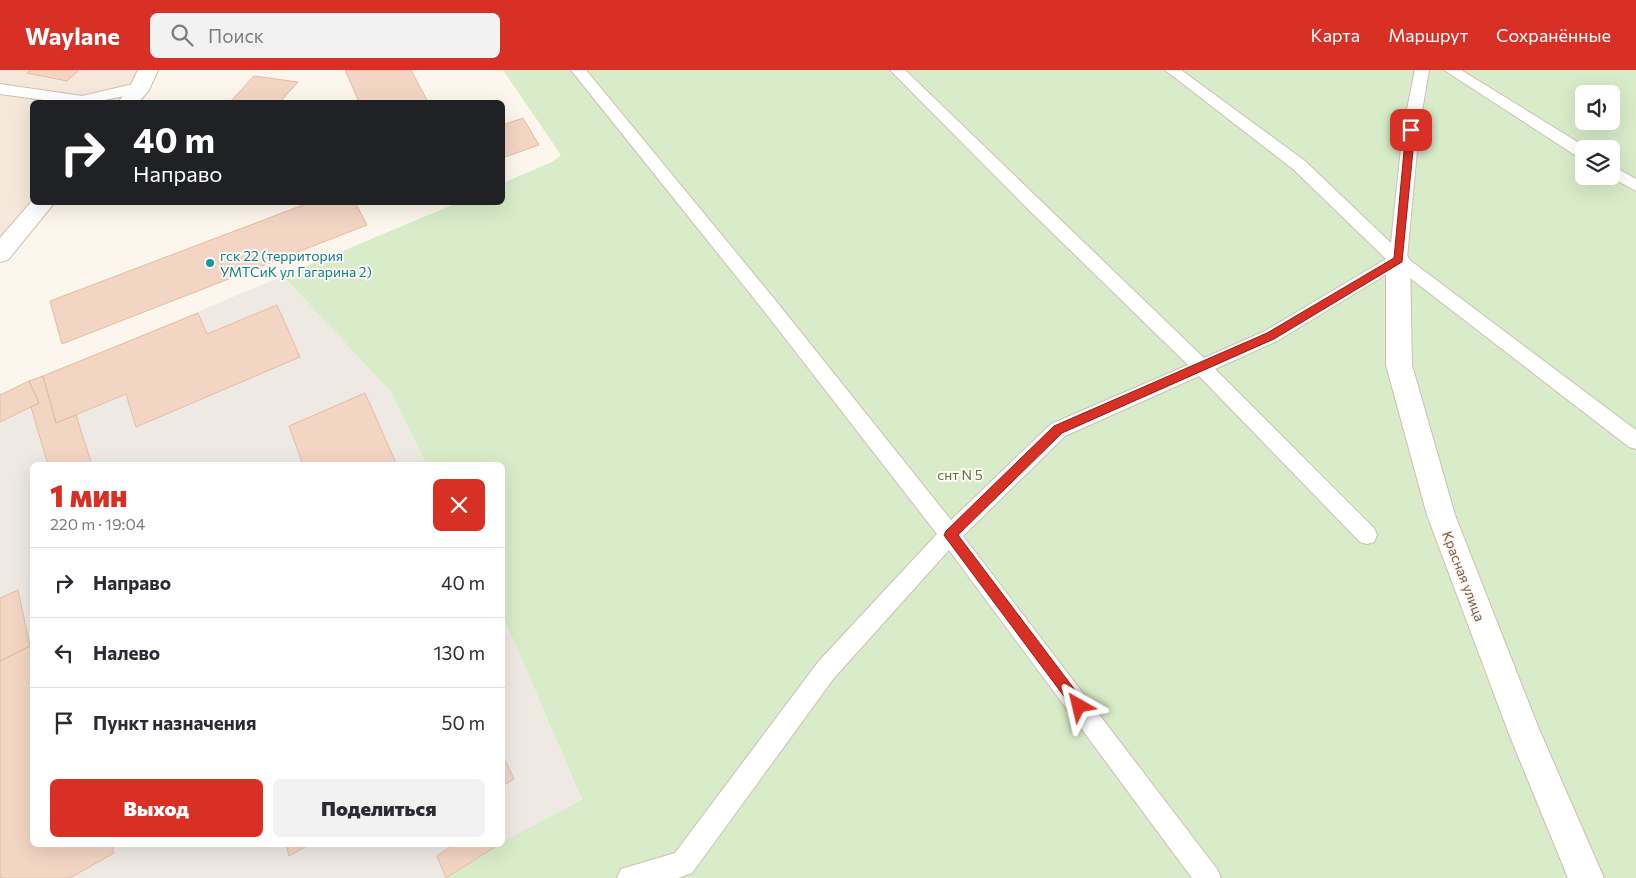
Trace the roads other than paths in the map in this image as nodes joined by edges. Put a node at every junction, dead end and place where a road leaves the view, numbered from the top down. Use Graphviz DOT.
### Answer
graph roads {
  1 [pos="148,70"];
  2 [pos="578,70"];
  3 [pos="897,70"];
  4 [pos="1172,70"];
  5 [pos="1422,70"];
  6 [pos="1452,70"];
  7 [pos="0,89"];
  8 [pos="134,96"];
  9 [pos="1575,147"];
  10 [pos="1620,176"];
  11 [pos="1636,186"];
  12 [pos="41,205"];
  13 [pos="0,254"];
  14 [pos="1398,260"];
  15 [pos="1202,367"];
  16 [pos="1636,441"];
  17 [pos="950,535"];
  18 [pos="1367,535"];
  19 [pos="684,871"];
  20 [pos="630,878"];
  21 [pos="1208,878"];
  22 [pos="1586,878"];
  1 -- 8 [label="street"];
  2 -- 17 [label="lane"];
  3 -- 15 [label="lane"];
  4 -- 14 [label="lane"];
  5 -- 14 [label="lane"];
  6 -- 9 [label="lane"];
  7 -- 8 [label="lane"];
  10 -- 11 [label="lane"];
  12 -- 13 [label="street"];
  14 -- 15 [label="lane"];
  14 -- 16 [label="lane"];
  14 -- 22 [label="street, Красная улица"];
  15 -- 17 [label="lane"];
  15 -- 18 [label="lane"];
  17 -- 19 [label="lane"];
  17 -- 21 [label="lane"];
  19 -- 20 [label="lane"];
}
